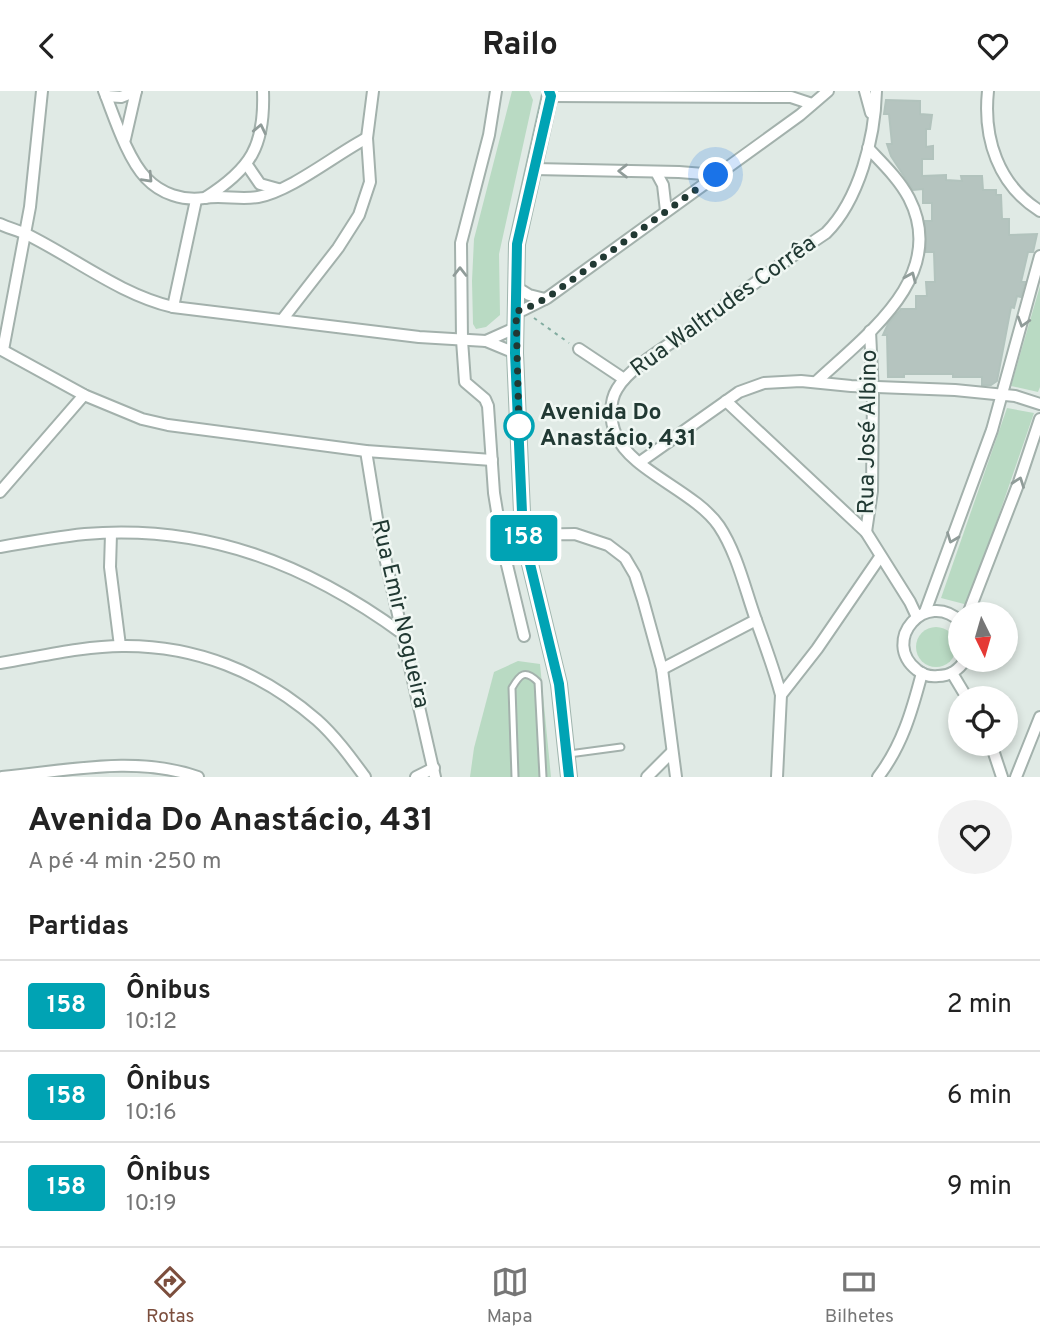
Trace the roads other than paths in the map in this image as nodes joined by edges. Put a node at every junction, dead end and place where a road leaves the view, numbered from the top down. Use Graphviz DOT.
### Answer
graph roads {
  1 [pos="42,91"];
  2 [pos="136,91"];
  3 [pos="263,91"];
  4 [pos="373,91"];
  5 [pos="496,91"];
  6 [pos="829,91"];
  7 [pos="865,91"];
  8 [pos="876,91"];
  9 [pos="988,91"];
  10 [pos="105,93"];
  11 [pos="550,93"];
  12 [pos="812,104"];
  13 [pos="872,119"];
  14 [pos="367,138"];
  15 [pos="125,139"];
  16 [pos="868,148"];
  17 [pos="247,165"];
  18 [pos="534,169"];
  19 [pos="656,172"];
  20 [pos="716,175"];
  21 [pos="278,189"];
  22 [pos="200,199"];
  23 [pos="666,211"];
  24 [pos="1040,211"];
  25 [pos="0,224"];
  26 [pos="25,234"];
  27 [pos="1040,256"];
  28 [pos="516,287"];
  29 [pos="545,299"];
  30 [pos="173,307"];
  31 [pos="519,310"];
  32 [pos="282,320"];
  33 [pos="515,328"];
  34 [pos="870,331"];
  35 [pos="462,340"];
  36 [pos="486,341"];
  37 [pos="1,349"];
  38 [pos="579,349"];
  39 [pos="515,353"];
  40 [pos="624,379"];
  41 [pos="817,381"];
  42 [pos="873,386"];
  43 [pos="84,394"];
  44 [pos="1002,395"];
  45 [pos="726,401"];
  46 [pos="1040,404"];
  47 [pos="1040,419"];
  48 [pos="366,451"];
  49 [pos="492,460"];
  50 [pos="640,463"];
  51 [pos="0,492"];
  52 [pos="866,532"];
  53 [pos="111,534"];
  54 [pos="523,535"];
  55 [pos="0,547"];
  56 [pos="880,557"];
  57 [pos="973,602"];
  58 [pos="948,614"];
  59 [pos="921,615"];
  60 [pos="756,620"];
  61 [pos="403,634"];
  62 [pos="524,636"];
  63 [pos="120,646"];
  64 [pos="0,663"];
  65 [pos="662,669"];
  66 [pos="922,673"];
  67 [pos="952,673"];
  68 [pos="960,686"];
  69 [pos="781,695"];
  70 [pos="1040,717"];
  71 [pos="621,747"];
  72 [pos="672,752"];
  73 [pos="567,754"];
  74 [pos="995,756"];
  75 [pos="95,772"];
  76 [pos="434,772"];
  77 [pos="2,777"];
  78 [pos="198,777"];
  79 [pos="365,777"];
  80 [pos="416,777"];
  81 [pos="515,777"];
  82 [pos="542,777"];
  83 [pos="569,777"];
  84 [pos="647,777"];
  85 [pos="676,777"];
  86 [pos="777,777"];
  87 [pos="878,777"];
  88 [pos="1002,777"];
  89 [pos="1016,777"];
  1 -- 26 [label="street"];
  2 -- 10 [label="street"];
  2 -- 15 [label="street"];
  17 -- 3 [label="street, one-way"];
  4 -- 14 [label="street"];
  35 -- 5 [label="street, one-way"];
  6 -- 12 [label="street"];
  7 -- 13 [label="street, Rua Waltrudes Corrêa"];
  8 -- 13 [label="street, Rua Waltrudes Corrêa"];
  9 -- 24 [label="street"];
  10 -- 15 [label="street"];
  11 -- 12 [label="street"];
  11 -- 18 [label="main road"];
  12 -- 20 [label="street"];
  13 -- 16 [label="street, Rua Waltrudes Corrêa"];
  14 -- 21 [label="street"];
  14 -- 32 [label="street"];
  15 -- 22 [label="street, one-way"];
  34 -- 16 [label="street, Rua José Albino, one-way"];
  16 -- 40 [label="street, Rua Waltrudes Corrêa"];
  17 -- 21 [label="street"];
  17 -- 22 [label="street"];
  19 -- 18 [label="street, one-way"];
  18 -- 28 [label="main road"];
  19 -- 20 [label="street"];
  19 -- 23 [label="street"];
  20 -- 23 [label="street"];
  21 -- 22 [label="street"];
  22 -- 30 [label="street"];
  23 -- 29 [label="street"];
  25 -- 26 [label="street"];
  26 -- 30 [label="street"];
  26 -- 37 [label="street"];
  27 -- 44 [label="street, one-way"];
  28 -- 29 [label="street"];
  28 -- 31 [label="main road"];
  29 -- 31 [label="street"];
  30 -- 32 [label="street"];
  31 -- 33 [label="main road"];
  32 -- 35 [label="street"];
  33 -- 36 [label="street"];
  33 -- 39 [label="main road"];
  34 -- 41 [label="street, Rua José Albino"];
  34 -- 42 [label="street, Rua José Albino"];
  35 -- 36 [label="street"];
  35 -- 49 [label="street"];
  36 -- 39 [label="street"];
  37 -- 43 [label="street"];
  38 -- 40 [label="street"];
  39 -- 54 [label="main road"];
  40 -- 50 [label="street, Rua Waltrudes Corrêa"];
  41 -- 42 [label="street"];
  41 -- 45 [label="street"];
  42 -- 44 [label="street"];
  42 -- 52 [label="street, Rua José Albino"];
  43 -- 48 [label="street"];
  43 -- 51 [label="street"];
  44 -- 46 [label="street"];
  44 -- 59 [label="street, one-way"];
  45 -- 50 [label="street"];
  45 -- 52 [label="street"];
  57 -- 47 [label="street, one-way"];
  48 -- 49 [label="street"];
  48 -- 61 [label="street, Rua Emir Nogueira"];
  49 -- 62 [label="street"];
  50 -- 60 [label="street, Rua Waltrudes Corrêa"];
  52 -- 56 [label="street"];
  53 -- 55 [label="street"];
  53 -- 61 [label="street"];
  53 -- 63 [label="street"];
  54 -- 65 [label="street"];
  54 -- 73 [label="main road"];
  56 -- 59 [label="street"];
  56 -- 69 [label="street"];
  58 -- 59 [label="street"];
  59 -- 66 [label="street"];
  60 -- 65 [label="street"];
  60 -- 69 [label="street, Rua Waltrudes Corrêa"];
  61 -- 76 [label="street, Rua Emir Nogueira"];
  63 -- 64 [label="street"];
  63 -- 79 [label="street"];
  65 -- 72 [label="street"];
  66 -- 67 [label="street"];
  66 -- 87 [label="street"];
  67 -- 68 [label="street"];
  69 -- 86 [label="street, Rua Waltrudes Corrêa"];
  70 -- 89 [label="street"];
  71 -- 73 [label="lane"];
  72 -- 84 [label="street"];
  72 -- 85 [label="street"];
  73 -- 83 [label="main road"];
  74 -- 88 [label="street"];
  75 -- 77 [label="street"];
  75 -- 78 [label="street"];
  76 -- 80 [label="street"];
  81 -- 82 [label="lane"];
}
